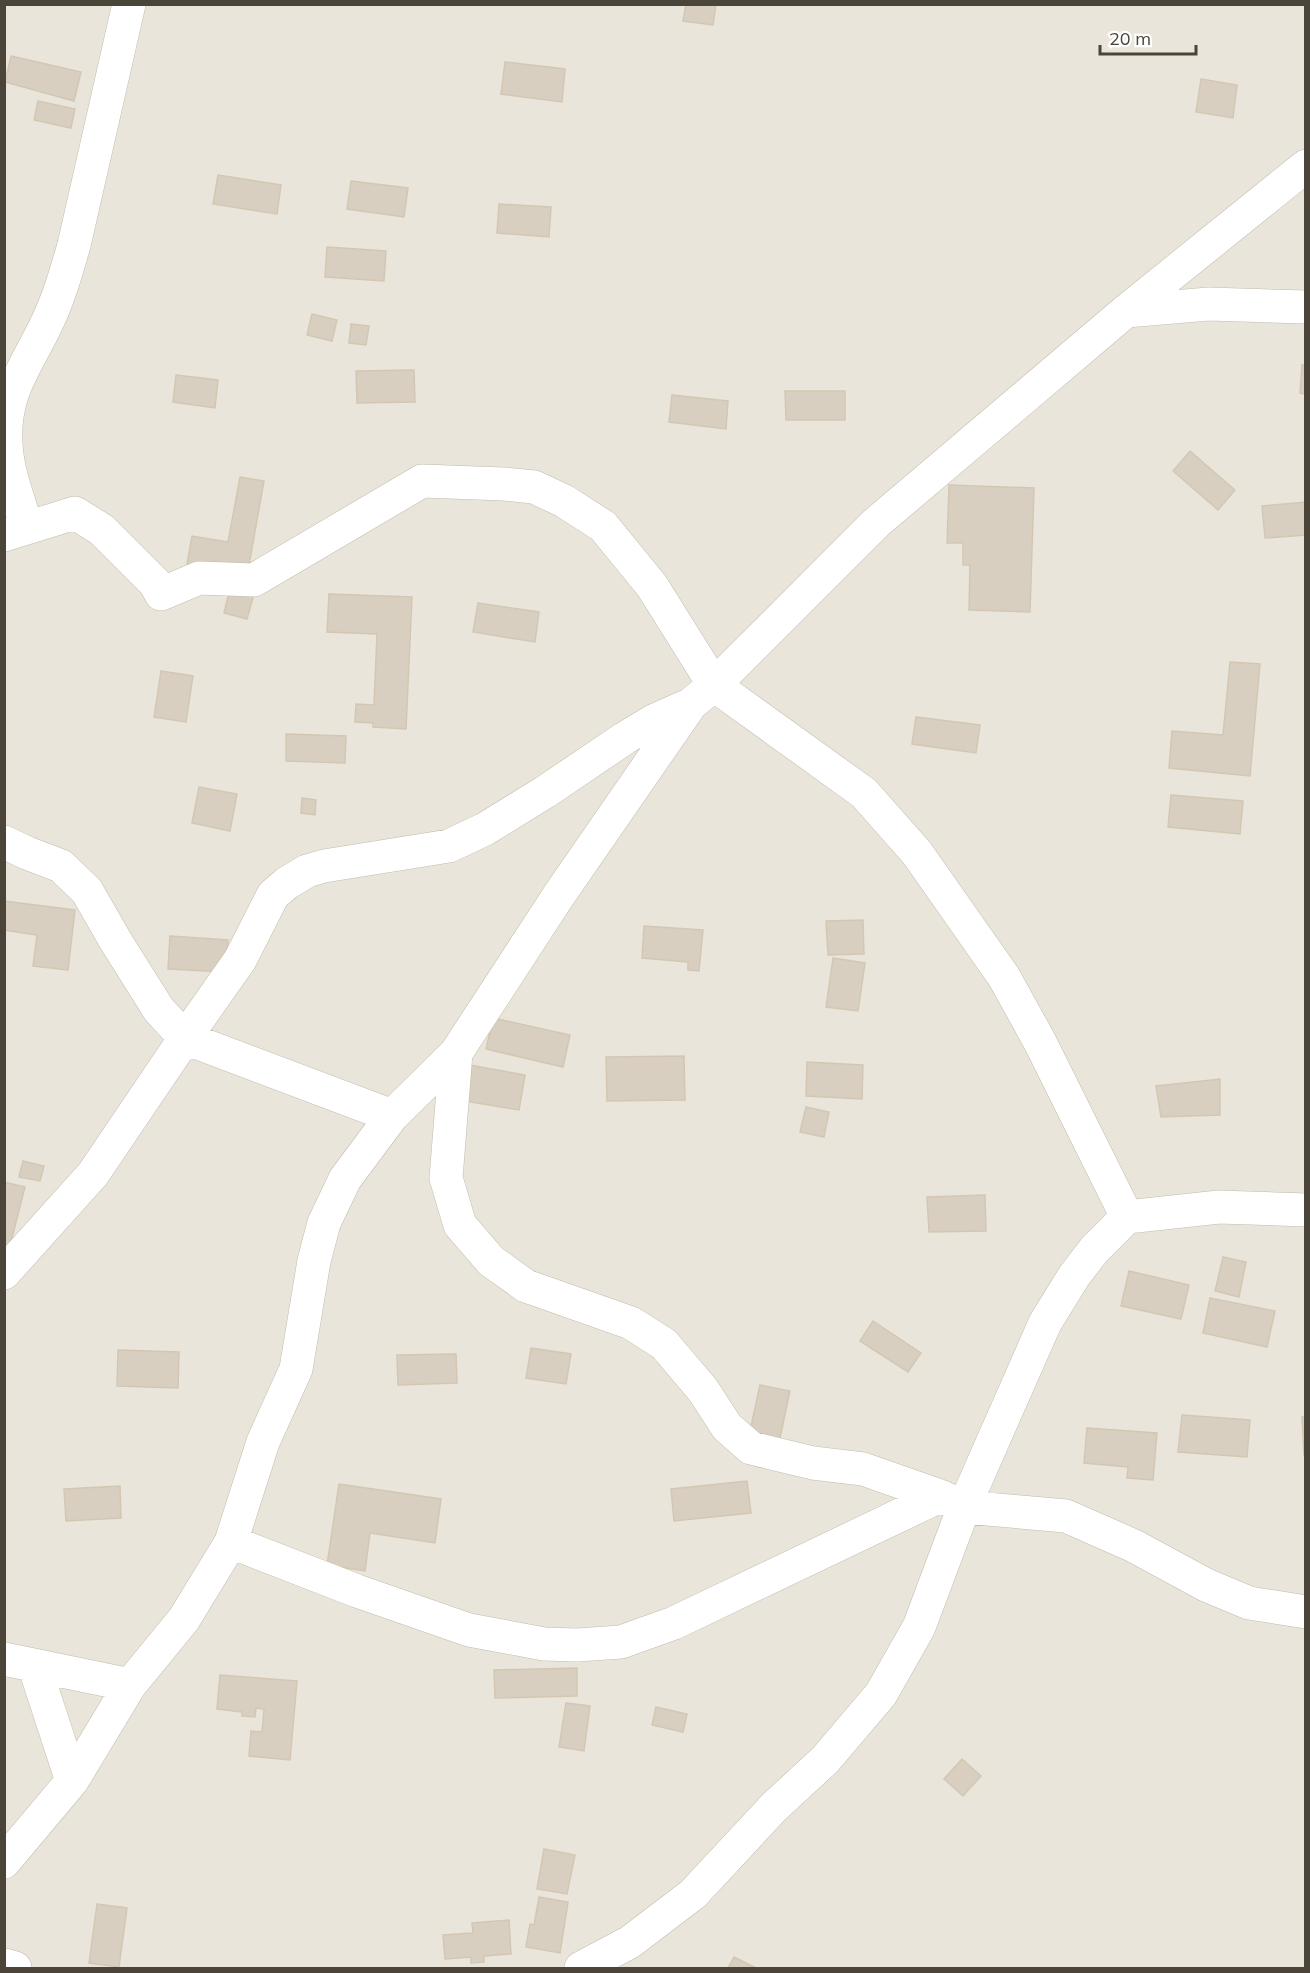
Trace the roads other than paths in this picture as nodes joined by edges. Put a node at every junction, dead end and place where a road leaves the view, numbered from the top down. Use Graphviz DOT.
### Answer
graph roads {
  1 [pos="129,4"];
  2 [pos="1305,166"];
  3 [pos="1305,307"];
  4 [pos="1126,311"];
  5 [pos="16,531"];
  6 [pos="703,694"];
  7 [pos="4,842"];
  8 [pos="185,1038"];
  9 [pos="456,1053"];
  10 [pos="392,1116"];
  11 [pos="1305,1210"];
  12 [pos="1126,1216"];
  13 [pos="4,1273"];
  14 [pos="952,1501"];
  15 [pos="231,1542"];
  16 [pos="1305,1612"];
  17 [pos="19,1662"];
  18 [pos="130,1685"];
  19 [pos="72,1781"];
  20 [pos="4,1862"];
  21 [pos="4,1965"];
  22 [pos="15,1968"];
  23 [pos="581,1968"];
  1 -- 5 [label="street"];
  2 -- 4 [label="street"];
  3 -- 4 [label="street"];
  4 -- 6 [label="street"];
  5 -- 6 [label="street"];
  6 -- 8 [label="street"];
  6 -- 9 [label="street"];
  6 -- 12 [label="street"];
  7 -- 8 [label="street"];
  8 -- 10 [label="street"];
  8 -- 13 [label="street"];
  9 -- 10 [label="street"];
  9 -- 14 [label="street"];
  10 -- 15 [label="street"];
  11 -- 12 [label="street"];
  12 -- 14 [label="street"];
  14 -- 15 [label="street"];
  14 -- 16 [label="street"];
  14 -- 23 [label="street"];
  15 -- 18 [label="street"];
  17 -- 18 [label="street"];
  17 -- 19 [label="street"];
  18 -- 19 [label="street"];
  19 -- 20 [label="street"];
  21 -- 22 [label="street"];
}
